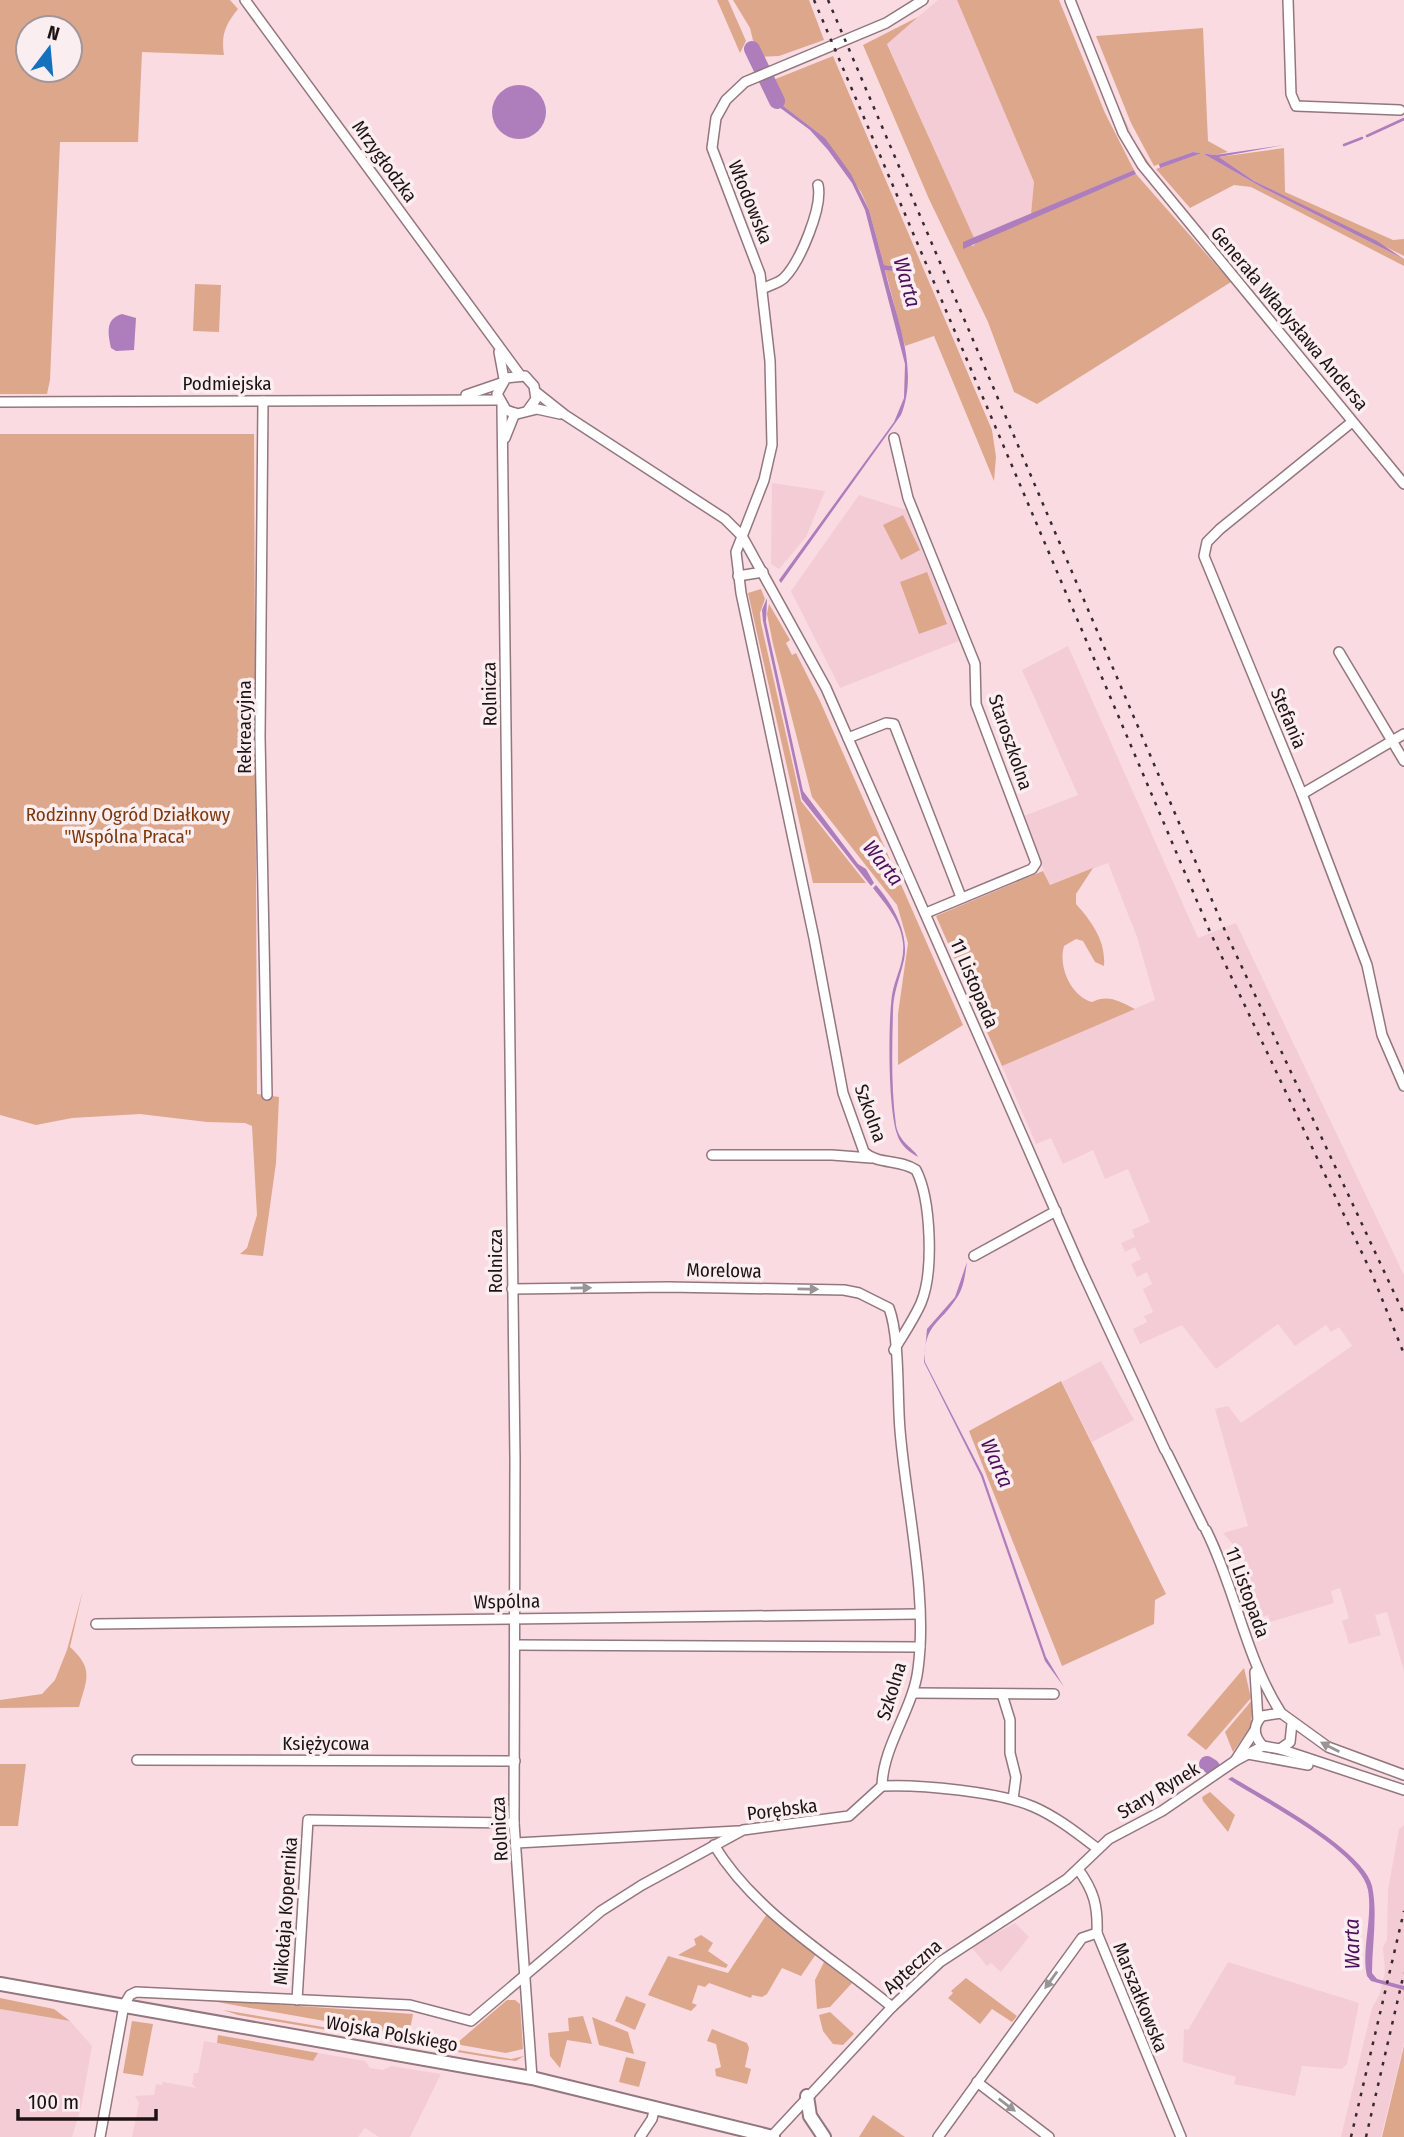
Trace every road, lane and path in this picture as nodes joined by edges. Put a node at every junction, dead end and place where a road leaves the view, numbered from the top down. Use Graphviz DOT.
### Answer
graph roads {
  1 [pos="245,0"];
  2 [pos="923,0"];
  3 [pos="1070,0"];
  4 [pos="1288,0"];
  5 [pos="1400,110"];
  6 [pos="818,185"];
  7 [pos="764,288"];
  8 [pos="496,343"];
  9 [pos="520,375"];
  10 [pos="503,381"];
  11 [pos="536,392"];
  12 [pos="454,398"];
  13 [pos="262,401"];
  14 [pos="0,402"];
  15 [pos="500,403"];
  16 [pos="528,410"];
  17 [pos="515,413"];
  18 [pos="565,415"];
  19 [pos="1352,422"];
  20 [pos="894,438"];
  21 [pos="503,443"];
  22 [pos="1404,484"];
  23 [pos="742,536"];
  24 [pos="763,572"];
  25 [pos="738,576"];
  26 [pos="1339,652"];
  27 [pos="1404,734"];
  28 [pos="848,738"];
  29 [pos="1393,740"];
  30 [pos="1404,761"];
  31 [pos="1302,794"];
  32 [pos="961,898"];
  33 [pos="926,913"];
  34 [pos="1404,1086"];
  35 [pos="267,1095"];
  36 [pos="712,1155"];
  37 [pos="871,1158"];
  38 [pos="1056,1211"];
  39 [pos="974,1256"];
  40 [pos="512,1289"];
  41 [pos="894,1350"];
  42 [pos="918,1614"];
  43 [pos="515,1618"];
  44 [pos="96,1624"];
  45 [pos="515,1645"];
  46 [pos="920,1647"];
  47 [pos="1255,1667"];
  48 [pos="913,1693"];
  49 [pos="1002,1694"];
  50 [pos="1054,1694"];
  51 [pos="1281,1713"];
  52 [pos="1292,1723"];
  53 [pos="1256,1725"];
  54 [pos="1263,1746"];
  55 [pos="1280,1749"];
  56 [pos="1248,1754"];
  57 [pos="137,1760"];
  58 [pos="514,1761"];
  59 [pos="1232,1763"];
  60 [pos="1371,1765"];
  61 [pos="1327,1767"];
  62 [pos="1404,1776"];
  63 [pos="1366,1778"];
  64 [pos="882,1786"];
  65 [pos="1404,1790"];
  66 [pos="1013,1799"];
  67 [pos="514,1823"];
  68 [pos="743,1830"];
  69 [pos="516,1843"];
  70 [pos="714,1845"];
  71 [pos="1098,1849"];
  72 [pos="1078,1869"];
  73 [pos="1097,1933"];
  74 [pos="527,1973"];
  75 [pos="0,1984"];
  76 [pos="297,2000"];
  77 [pos="124,2005"];
  78 [pos="892,2007"];
  79 [pos="532,2078"];
  80 [pos="977,2082"];
  81 [pos="807,2096"];
  82 [pos="655,2107"];
  83 [pos="721,2124"];
  84 [pos="1035,2133"];
  85 [pos="100,2137"];
  86 [pos="640,2137"];
  87 [pos="738,2137"];
  88 [pos="772,2137"];
  89 [pos="824,2137"];
  90 [pos="938,2137"];
  91 [pos="1049,2137"];
  92 [pos="1181,2137"];
  1 -- 8 [label="street, Mrzygłodzka"];
  2 -- 7 [label="street, Włodowska"];
  3 -- 19 [label="street, Generała Władysława Andersa"];
  4 -- 5 [label="street"];
  6 -- 7 [label="street"];
  7 -- 23 [label="street, Włodowska"];
  8 -- 9 [label="street, Mrzygłodzka"];
  8 -- 10 [label="street, Mrzygłodzka"];
  9 -- 10 [label="street"];
  9 -- 11 [label="street"];
  10 -- 12 [label="street, Podmiejska"];
  10 -- 15 [label="street"];
  11 -- 16 [label="street"];
  11 -- 18 [label="street"];
  12 -- 13 [label="street, Podmiejska"];
  12 -- 15 [label="street, Podmiejska"];
  13 -- 14 [label="street, Podmiejska"];
  13 -- 35 [label="street, Rekreacyjna"];
  15 -- 17 [label="street"];
  15 -- 21 [label="street, Rolnicza"];
  16 -- 17 [label="street"];
  16 -- 18 [label="street"];
  17 -- 21 [label="street, Rolnicza"];
  18 -- 23 [label="street"];
  19 -- 22 [label="street, Generała Władysława Andersa"];
  19 -- 31 [label="street, Stefania"];
  20 -- 32 [label="street, Staroszkolna"];
  21 -- 40 [label="street, Rolnicza"];
  23 -- 24 [label="street, 11 Listopada"];
  23 -- 25 [label="street, Szkolna"];
  24 -- 25 [label="street"];
  24 -- 28 [label="street, 11 Listopada"];
  25 -- 37 [label="street, Szkolna"];
  26 -- 29 [label="street"];
  27 -- 29 [label="street"];
  28 -- 32 [label="street"];
  28 -- 33 [label="street, 11 Listopada"];
  29 -- 30 [label="street"];
  29 -- 31 [label="street"];
  31 -- 34 [label="street, Stefania"];
  32 -- 33 [label="street, Staroszkolna"];
  33 -- 38 [label="street, 11 Listopada"];
  36 -- 37 [label="street"];
  37 -- 41 [label="street, Szkolna"];
  38 -- 39 [label="street"];
  38 -- 47 [label="street, 11 Listopada"];
  40 -- 41 [label="street, Morelowa, one-way"];
  40 -- 43 [label="street, Rolnicza"];
  41 -- 42 [label="street, Szkolna"];
  42 -- 43 [label="street, Wspólna"];
  42 -- 46 [label="street, Szkolna"];
  43 -- 44 [label="street, Wspólna"];
  43 -- 45 [label="street, Rolnicza"];
  45 -- 46 [label="street"];
  45 -- 58 [label="street, Rolnicza"];
  46 -- 48 [label="street, Szkolna"];
  47 -- 51 [label="street, 11 Listopada"];
  47 -- 53 [label="street, 11 Listopada"];
  48 -- 49 [label="street"];
  48 -- 64 [label="street, Szkolna"];
  49 -- 50 [label="street"];
  49 -- 66 [label="street"];
  51 -- 52 [label="street"];
  51 -- 53 [label="street"];
  52 -- 55 [label="street"];
  60 -- 52 [label="street, one-way"];
  53 -- 54 [label="street"];
  53 -- 59 [label="street, Stary Rynek"];
  54 -- 55 [label="street"];
  54 -- 56 [label="street, Stary Rynek"];
  55 -- 61 [label="street"];
  56 -- 59 [label="street, Stary Rynek"];
  56 -- 61 [label="street"];
  57 -- 58 [label="street, Księżycowa"];
  58 -- 67 [label="street, Rolnicza"];
  59 -- 71 [label="street, Stary Rynek"];
  60 -- 62 [label="street"];
  60 -- 63 [label="street"];
  61 -- 63 [label="street"];
  63 -- 65 [label="street"];
  64 -- 66 [label="street"];
  64 -- 68 [label="street, Porębska"];
  66 -- 71 [label="street"];
  67 -- 69 [label="street, Rolnicza"];
  67 -- 76 [label="street, Mikołaja Kopernika"];
  68 -- 69 [label="street"];
  68 -- 70 [label="street, Porębska"];
  69 -- 74 [label="street, Rolnicza"];
  70 -- 74 [label="street, Porębska"];
  70 -- 78 [label="street"];
  71 -- 72 [label="street, Apteczna"];
  72 -- 73 [label="street, Marszałkowska"];
  72 -- 78 [label="street, Apteczna"];
  73 -- 80 [label="street, one-way"];
  73 -- 92 [label="street, Marszałkowska"];
  74 -- 76 [label="street, Porębska"];
  74 -- 79 [label="street, Rolnicza"];
  75 -- 77 [label="main road, Wojska Polskiego"];
  76 -- 77 [label="street"];
  77 -- 79 [label="main road, Wojska Polskiego"];
  77 -- 85 [label="street"];
  78 -- 81 [label="street, Apteczna"];
  79 -- 82 [label="main road, Wojska Polskiego"];
  80 -- 84 [label="street, one-way"];
  80 -- 90 [label="street"];
  81 -- 88 [label="street, Apteczna"];
  81 -- 89 [label="main road"];
  82 -- 83 [label="main road, Wojska Polskiego"];
  82 -- 86 [label="street"];
  83 -- 87 [label="main road"];
  83 -- 88 [label="main road, Wojska Polskiego"];
  84 -- 91 [label="street"];
}
